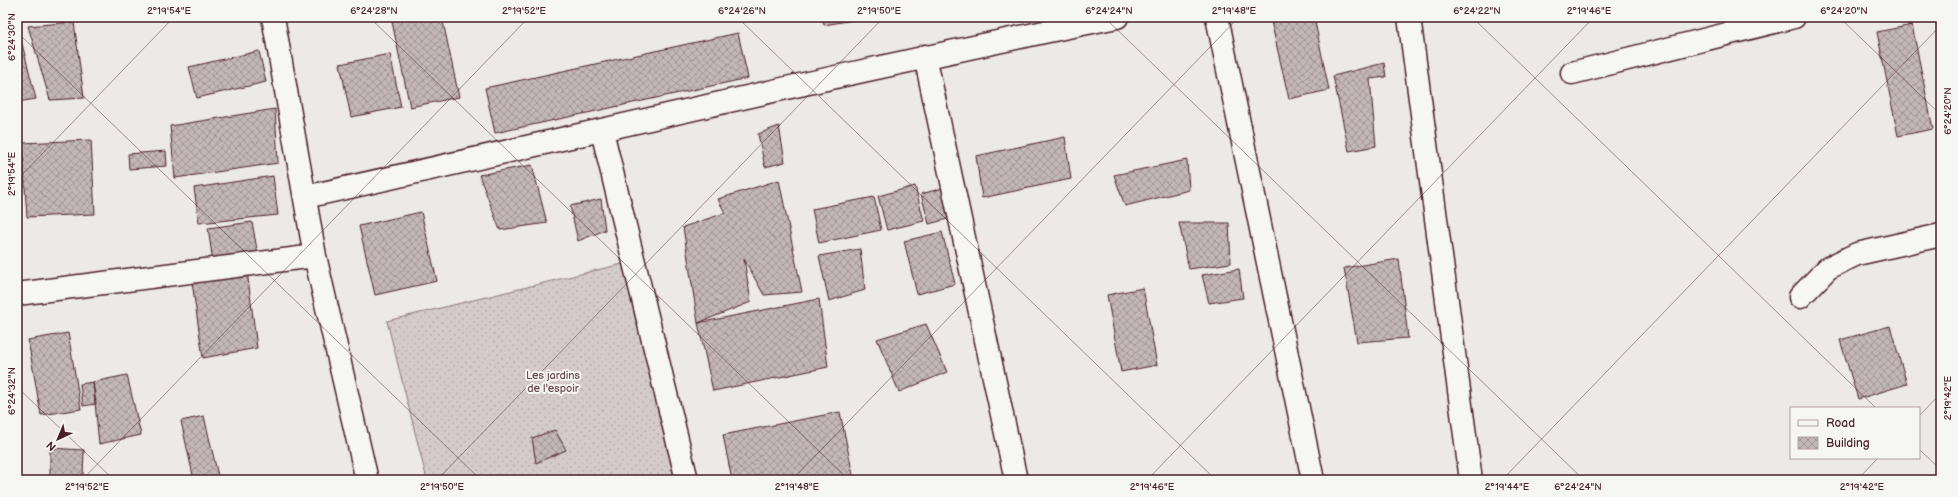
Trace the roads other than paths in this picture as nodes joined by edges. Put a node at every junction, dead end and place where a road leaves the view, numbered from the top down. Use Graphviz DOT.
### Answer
graph roads {
  1 [pos="273,17"];
  2 [pos="1116,17"];
  3 [pos="1217,17"];
  4 [pos="1409,17"];
  5 [pos="1794,17"];
  6 [pos="925,56"];
  7 [pos="1572,73"];
  8 [pos="602,131"];
  9 [pos="305,197"];
  10 [pos="1941,235"];
  11 [pos="315,256"];
  12 [pos="17,294"];
  13 [pos="1800,297"];
  14 [pos="367,480"];
  15 [pos="687,480"];
  16 [pos="1016,480"];
  17 [pos="1313,480"];
  18 [pos="1471,480"];
  1 -- 9 [label="street"];
  2 -- 6 [label="street"];
  3 -- 17 [label="street"];
  4 -- 18 [label="street"];
  5 -- 7 [label="street"];
  6 -- 8 [label="street"];
  6 -- 16 [label="street"];
  8 -- 9 [label="street"];
  8 -- 15 [label="street"];
  9 -- 11 [label="street"];
  10 -- 13 [label="street"];
  11 -- 12 [label="street"];
  11 -- 14 [label="street"];
}
